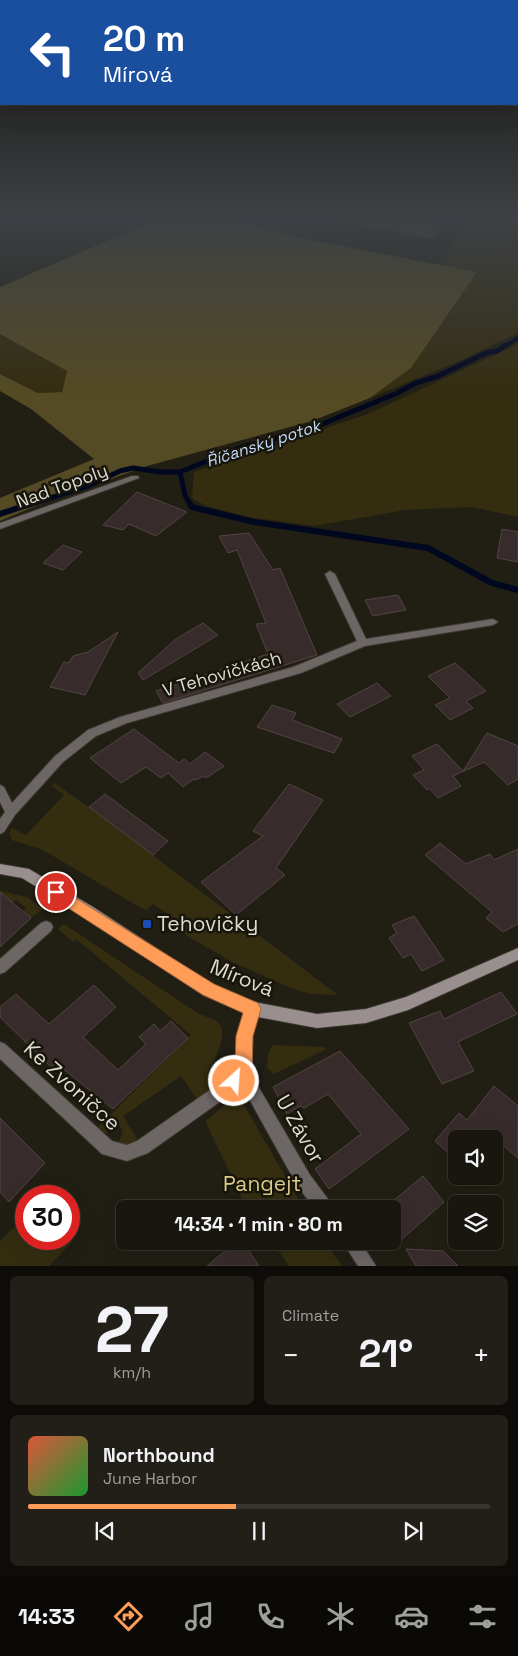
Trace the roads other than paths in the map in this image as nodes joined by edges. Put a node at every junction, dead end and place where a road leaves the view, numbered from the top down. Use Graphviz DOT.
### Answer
graph roads {
  1 [pos="135,478"];
  2 [pos="0,526"];
  3 [pos="330,574"];
  4 [pos="493,622"];
  5 [pos="363,643"];
  6 [pos="0,790"];
  7 [pos="11,812"];
  8 [pos="0,829"];
  9 [pos="0,869"];
  10 [pos="46,926"];
  11 [pos="518,954"];
  12 [pos="0,968"];
  13 [pos="253,1009"];
  14 [pos="0,1049"];
  15 [pos="244,1075"];
  16 [pos="318,1200"];
  17 [pos="356,1250"];
  18 [pos="368,1266"];
  1 -- 2 [label="street, Nad Topoly"];
  3 -- 5 [label="street"];
  4 -- 5 [label="street, V Tehovičkách"];
  5 -- 7 [label="street, V Tehovičkách"];
  6 -- 7 [label="street"];
  7 -- 8 [label="street, V Tehovičkách"];
  9 -- 13 [label="street, Mírová"];
  10 -- 12 [label="street"];
  11 -- 13 [label="street, Mírová"];
  13 -- 15 [label="street"];
  14 -- 15 [label="street, Ke Zvoničce"];
  15 -- 16 [label="street, U Závor"];
  17 -- 18 [label="street"];
}
